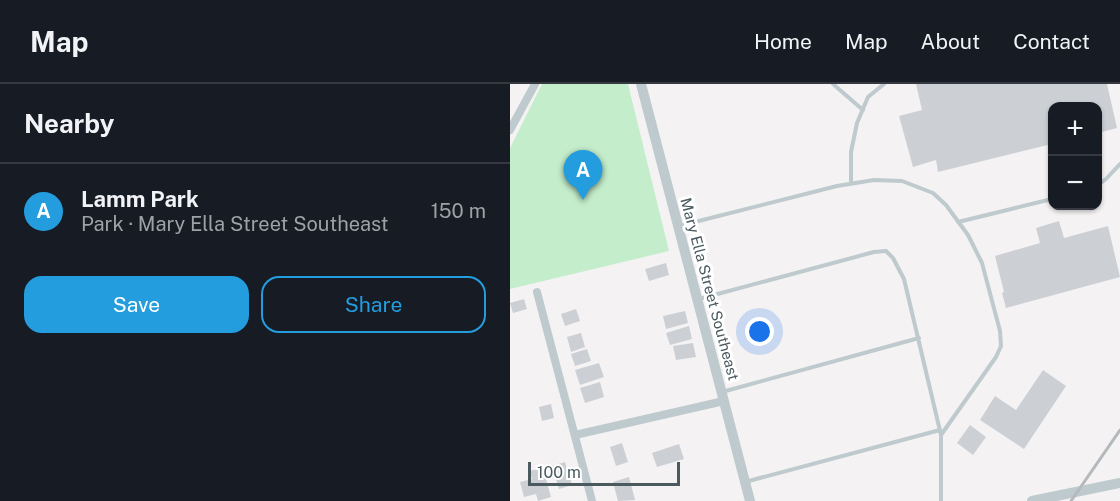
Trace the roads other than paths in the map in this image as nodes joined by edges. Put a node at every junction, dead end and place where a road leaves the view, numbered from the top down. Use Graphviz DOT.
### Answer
graph roads {
  1 [pos="535,84"];
  2 [pos="641,84"];
  3 [pos="833,84"];
  4 [pos="884,84"];
  5 [pos="863,110"];
  6 [pos="510,130"];
  7 [pos="1120,164"];
  8 [pos="1102,182"];
  9 [pos="851,184"];
  10 [pos="1048,200"];
  11 [pos="958,222"];
  12 [pos="678,226"];
  13 [pos="537,292"];
  14 [pos="699,300"];
  15 [pos="919,338"];
  16 [pos="723,397"];
  17 [pos="941,432"];
  18 [pos="575,435"];
  19 [pos="745,482"];
  20 [pos="1120,483"];
  21 [pos="592,501"];
  22 [pos="750,501"];
  23 [pos="941,501"];
  24 [pos="1032,501"];
  1 -- 6 [label="street"];
  2 -- 12 [label="street, Mary Ella Street Southeast"];
  3 -- 5 [label="lane"];
  4 -- 5 [label="lane"];
  5 -- 9 [label="lane"];
  7 -- 8 [label="lane"];
  9 -- 11 [label="lane"];
  9 -- 12 [label="lane"];
  10 -- 11 [label="lane"];
  11 -- 17 [label="lane"];
  12 -- 14 [label="street, Mary Ella Street Southeast"];
  13 -- 18 [label="street"];
  14 -- 15 [label="lane"];
  14 -- 16 [label="street, Mary Ella Street Southeast"];
  15 -- 16 [label="lane"];
  15 -- 17 [label="lane"];
  16 -- 18 [label="street"];
  16 -- 19 [label="street, Mary Ella Street Southeast"];
  17 -- 19 [label="lane"];
  17 -- 23 [label="lane"];
  18 -- 21 [label="street"];
  19 -- 22 [label="street, Mary Ella Street Southeast"];
  20 -- 24 [label="street"];
}
